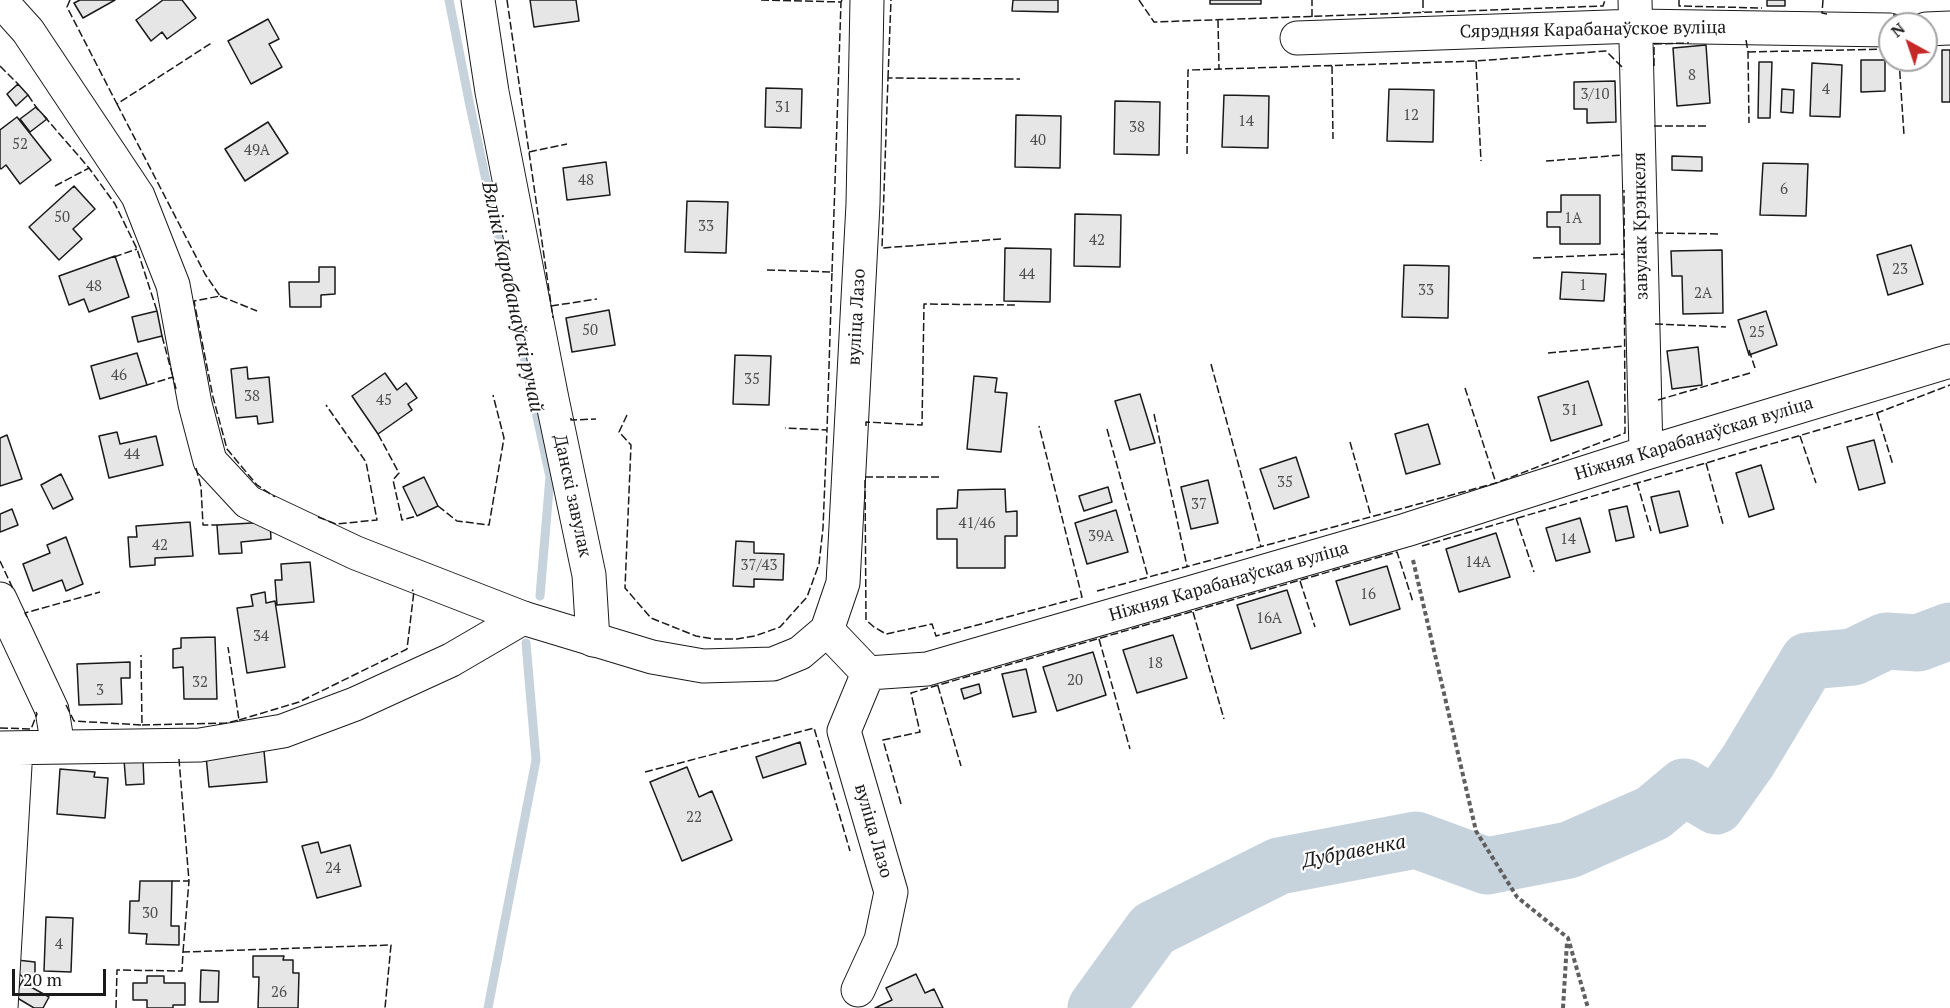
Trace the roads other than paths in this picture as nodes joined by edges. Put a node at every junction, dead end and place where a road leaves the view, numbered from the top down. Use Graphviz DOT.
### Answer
graph roads {
  1 [pos="0,0"];
  2 [pos="478,0"];
  3 [pos="867,0"];
  4 [pos="1636,13"];
  5 [pos="1878,29"];
  6 [pos="1297,38"];
  7 [pos="1950,361"];
  8 [pos="1646,453"];
  9 [pos="0,598"];
  10 [pos="523,618"];
  11 [pos="827,630"];
  12 [pos="593,640"];
  13 [pos="868,673"];
  14 [pos="58,747"];
  15 [pos="8,748"];
  16 [pos="858,990"];
  17 [pos="1,1008"];
  1 -- 10 [label="street"];
  2 -- 12 [label="street, Данскі завулак"];
  3 -- 11 [label="street, вуліца Лазо"];
  4 -- 5 [label="street, Сярэдняя Карабанаўское вуліца"];
  4 -- 6 [label="street, Сярэдняя Карабанаўское вуліца"];
  4 -- 8 [label="street, завулак Крэнкеля"];
  7 -- 8 [label="street, Ніжняя Карабанаўская вуліца"];
  8 -- 13 [label="street, Ніжняя Карабанаўская вуліца"];
  9 -- 14 [label="street"];
  10 -- 12 [label="street"];
  10 -- 14 [label="street"];
  11 -- 12 [label="street"];
  11 -- 13 [label="street"];
  13 -- 16 [label="street, вуліца Лазо"];
  14 -- 15 [label="street"];
  15 -- 17 [label="street"];
}
